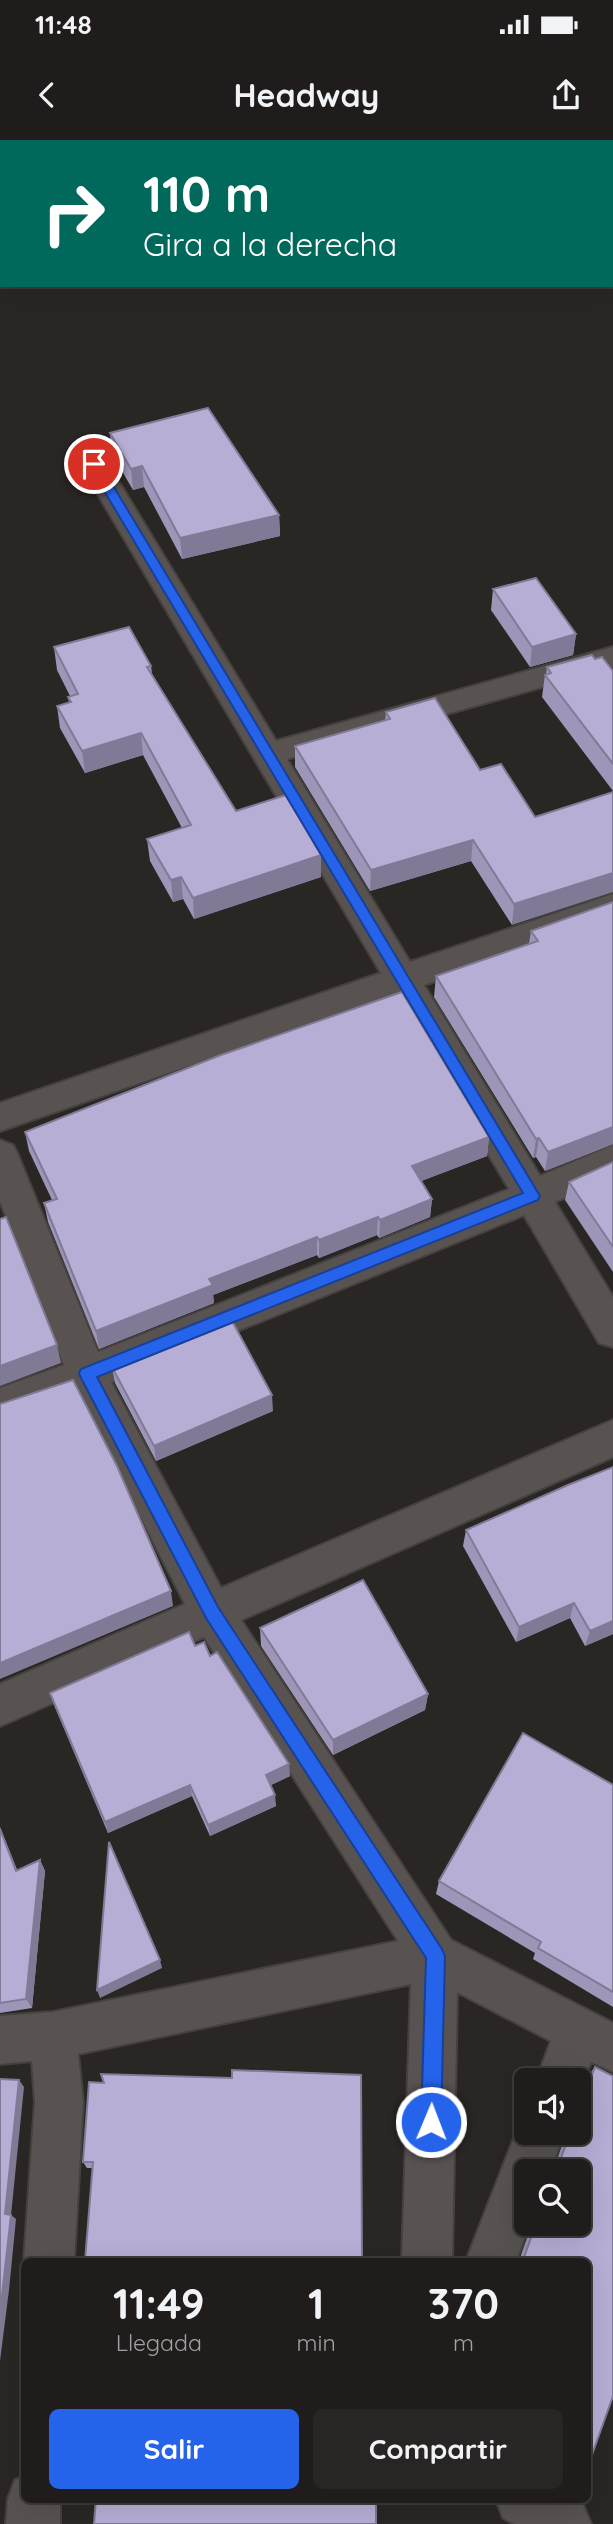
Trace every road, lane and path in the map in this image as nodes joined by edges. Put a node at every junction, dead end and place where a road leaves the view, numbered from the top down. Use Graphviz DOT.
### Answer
graph roads {
  1 [pos="94,464"];
  2 [pos="609,664"];
  3 [pos="267,754"];
  4 [pos="613,906"];
  5 [pos="403,979"];
  6 [pos="0,1117"];
  7 [pos="0,1155"];
  8 [pos="613,1160"];
  9 [pos="532,1196"];
  10 [pos="613,1331"];
  11 [pos="87,1374"];
  12 [pos="0,1405"];
  13 [pos="613,1438"];
  14 [pos="212,1613"];
  15 [pos="0,1705"];
  16 [pos="435,1956"];
  17 [pos="53,2036"];
  18 [pos="596,2039"];
  19 [pos="0,2040"];
  20 [pos="571,2068"];
  21 [pos="535,2145"];
  22 [pos="49,2258"];
  23 [pos="428,2258"];
  24 [pos="492,2258"];
  25 [pos="34,2503"];
  26 [pos="529,2503"];
  27 [pos="33,2524"];
  28 [pos="564,2524"];
  1 -- 3 [label="street"];
  2 -- 3 [label="street"];
  3 -- 5 [label="street"];
  4 -- 5 [label="street"];
  5 -- 6 [label="street"];
  5 -- 9 [label="street"];
  7 -- 11 [label="street"];
  8 -- 9 [label="street"];
  9 -- 10 [label="street"];
  9 -- 11 [label="street"];
  11 -- 12 [label="street"];
  11 -- 14 [label="street"];
  13 -- 14 [label="street"];
  14 -- 15 [label="street"];
  14 -- 16 [label="street"];
  16 -- 17 [label="street"];
  16 -- 18 [label="street"];
  16 -- 23 [label="street"];
  17 -- 19 [label="street"];
  17 -- 22 [label="street"];
  18 -- 20 [label="street"];
  21 -- 24 [label="street"];
  25 -- 27 [label="street"];
  26 -- 28 [label="street"];
}
